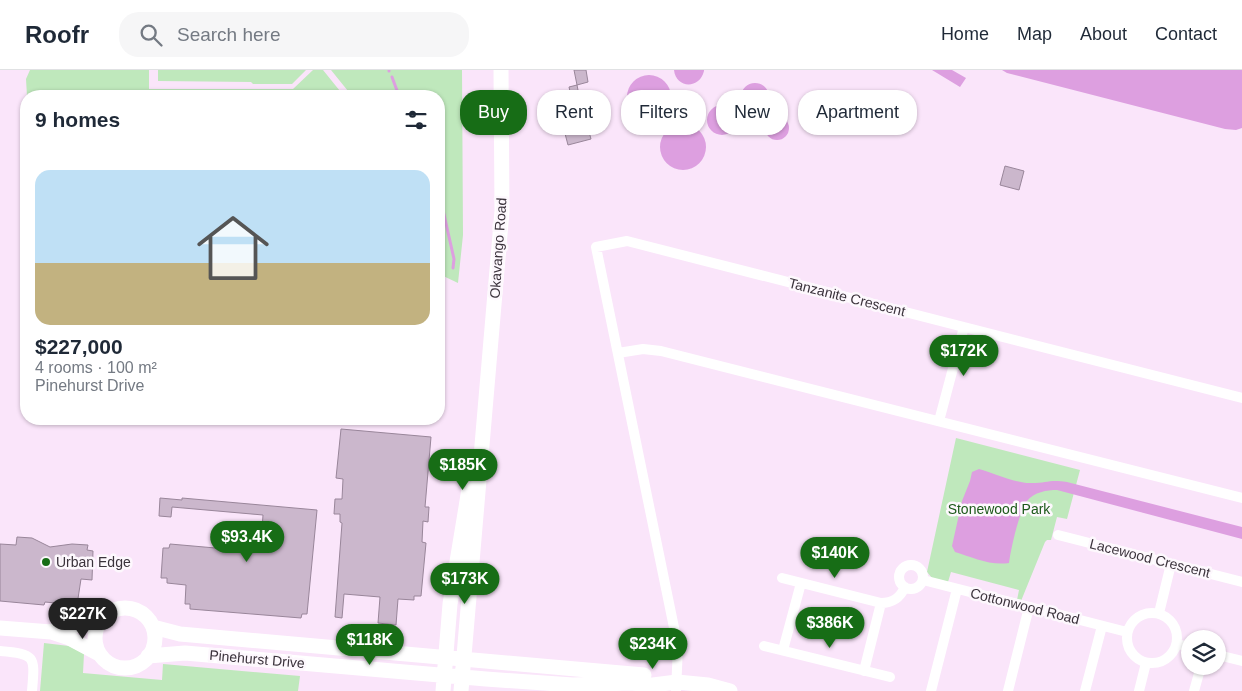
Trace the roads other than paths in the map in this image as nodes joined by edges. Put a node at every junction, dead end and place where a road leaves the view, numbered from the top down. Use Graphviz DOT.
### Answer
graph roads {
  1 [pos="501,70"];
  2 [pos="964,327"];
  3 [pos="618,353"];
  4 [pos="1242,398"];
  5 [pos="939,422"];
  6 [pos="483,427"];
  7 [pos="1242,498"];
  8 [pos="1058,535"];
  9 [pos="1172,564"];
  10 [pos="782,578"];
  11 [pos="923,580"];
  12 [pos="1242,582"];
  13 [pos="801,583"];
  14 [pos="905,587"];
  15 [pos="957,589"];
  16 [pos="881,604"];
  17 [pos="1029,607"];
  18 [pos="1159,613"];
  19 [pos="105,615"];
  20 [pos="1102,626"];
  21 [pos="153,627"];
  22 [pos="0,628"];
  23 [pos="51,632"];
  24 [pos="1127,632"];
  25 [pos="1177,644"];
  26 [pos="1181,645"];
  27 [pos="764,646"];
  28 [pos="782,650"];
  29 [pos="0,651"];
  30 [pos="99,654"];
  31 [pos="148,656"];
  32 [pos="445,657"];
  33 [pos="1226,657"];
  34 [pos="464,659"];
  35 [pos="1242,661"];
  36 [pos="1146,663"];
  37 [pos="864,670"];
  38 [pos="1198,675"];
  39 [pos="444,676"];
  40 [pos="890,677"];
  41 [pos="462,684"];
  42 [pos="676,687"];
  43 [pos="32,691"];
  44 [pos="443,691"];
  45 [pos="730,691"];
  46 [pos="931,691"];
  47 [pos="1008,691"];
  48 [pos="1085,691"];
  49 [pos="1139,691"];
  50 [pos="1194,691"];
  1 -- 6 [label="street, Okavango Road"];
  2 -- 3 [label="street, Tanzanite Crescent"];
  2 -- 4 [label="street, Tanzanite Crescent"];
  2 -- 5 [label="street"];
  3 -- 5 [label="street"];
  3 -- 42 [label="street"];
  5 -- 7 [label="street"];
  6 -- 32 [label="street, Okavango Road"];
  6 -- 34 [label="street, Okavango Road"];
  8 -- 9 [label="street, Lacewood Crescent"];
  9 -- 12 [label="street, Lacewood Crescent"];
  9 -- 18 [label="street"];
  10 -- 13 [label="street"];
  11 -- 14 [label="street"];
  11 -- 14 [label="street, Cottonwood Road"];
  11 -- 15 [label="street, Cottonwood Road"];
  13 -- 16 [label="street"];
  13 -- 28 [label="street"];
  14 -- 16 [label="street"];
  15 -- 17 [label="street, Cottonwood Road"];
  15 -- 46 [label="street"];
  16 -- 37 [label="street"];
  17 -- 20 [label="street, Cottonwood Road"];
  17 -- 47 [label="street"];
  18 -- 24 [label="street"];
  18 -- 25 [label="street"];
  19 -- 21 [label="street"];
  19 -- 23 [label="street"];
  19 -- 30 [label="street"];
  20 -- 24 [label="street, Cottonwood Road"];
  20 -- 48 [label="street"];
  21 -- 31 [label="street"];
  21 -- 32 [label="street, Pinehurst Drive"];
  22 -- 23 [label="street"];
  23 -- 30 [label="street"];
  24 -- 36 [label="street"];
  25 -- 26 [label="street"];
  25 -- 36 [label="street"];
  27 -- 28 [label="street"];
  28 -- 37 [label="street"];
  29 -- 43 [label="street"];
  30 -- 31 [label="street"];
  31 -- 39 [label="street, Pinehurst Drive"];
  32 -- 34 [label="street, Pinehurst Drive"];
  32 -- 39 [label="street, Okavango Road"];
  33 -- 35 [label="street"];
  34 -- 41 [label="street, Okavango Road"];
  34 -- 42 [label="street, Pinehurst Drive"];
  36 -- 49 [label="street"];
  37 -- 40 [label="street"];
  38 -- 50 [label="street"];
  39 -- 41 [label="street, Pinehurst Drive"];
  39 -- 44 [label="street, Okavango Road"];
  41 -- 42 [label="street, Pinehurst Drive"];
  42 -- 45 [label="street"];
}
